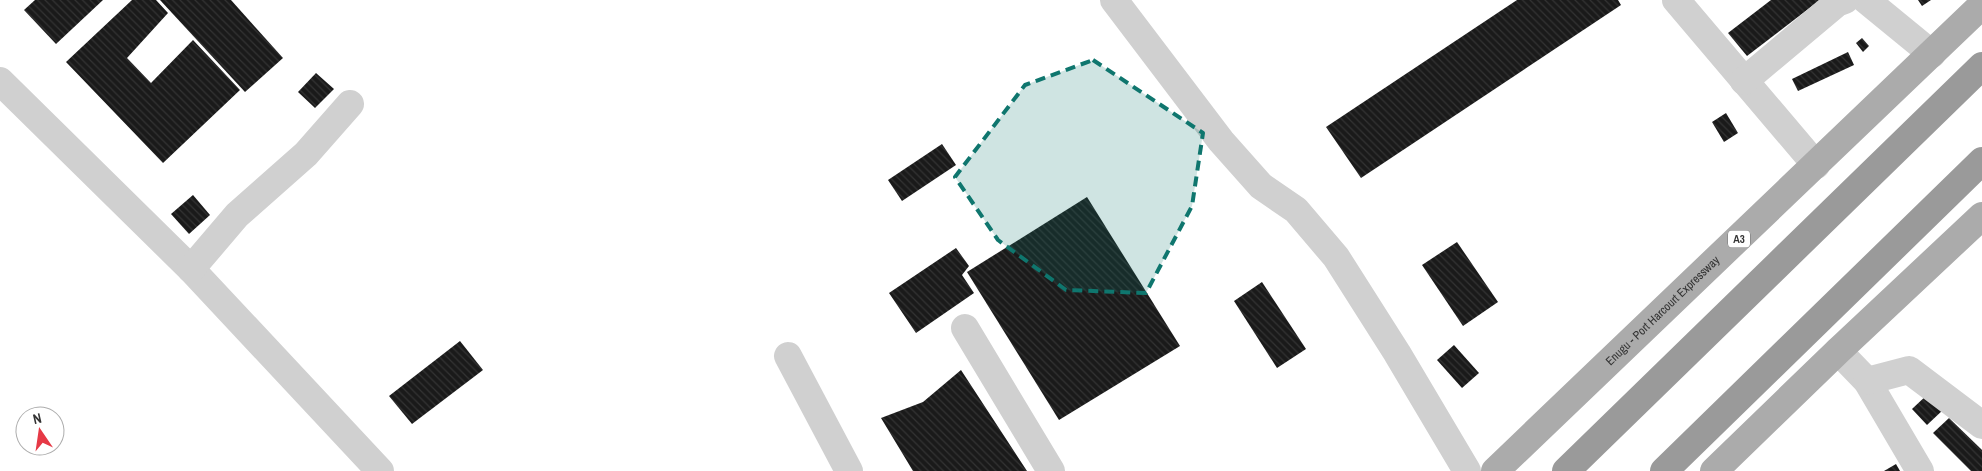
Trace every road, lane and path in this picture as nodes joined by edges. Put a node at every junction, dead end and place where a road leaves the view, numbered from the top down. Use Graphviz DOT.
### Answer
graph roads {
  1 [pos="1114,0"];
  2 [pos="1676,0"];
  3 [pos="1845,0"];
  4 [pos="1866,0"];
  5 [pos="1982,6"];
  6 [pos="1932,54"];
  7 [pos="1982,66"];
  8 [pos="0,81"];
  9 [pos="1744,81"];
  10 [pos="350,104"];
  11 [pos="1982,161"];
  12 [pos="1816,165"];
  13 [pos="1982,216"];
  14 [pos="191,269"];
  15 [pos="965,328"];
  16 [pos="1838,351"];
  17 [pos="788,356"];
  18 [pos="1867,381"];
  19 [pos="1979,417"];
  20 [pos="380,471"];
  21 [pos="849,471"];
  22 [pos="1051,471"];
  23 [pos="1466,471"];
  24 [pos="1495,471"];
  25 [pos="1566,471"];
  26 [pos="1664,471"];
  27 [pos="1714,471"];
  28 [pos="1920,471"];
  1 -- 23 [label="street"];
  2 -- 9 [label="street"];
  3 -- 9 [label="street"];
  4 -- 6 [label="street"];
  5 -- 6 [label="main road, Enugu - Port Harcourt Expressway / A3"];
  6 -- 12 [label="main road, Enugu - Port Harcourt Expressway / A3"];
  7 -- 25 [label="highway"];
  8 -- 14 [label="street"];
  9 -- 12 [label="street"];
  10 -- 14 [label="street"];
  11 -- 26 [label="highway"];
  12 -- 24 [label="main road, Enugu - Port Harcourt Expressway / A3"];
  13 -- 16 [label="main road"];
  14 -- 20 [label="street"];
  15 -- 22 [label="street"];
  16 -- 18 [label="street"];
  16 -- 27 [label="main road"];
  17 -- 21 [label="street"];
  18 -- 19 [label="street"];
  18 -- 28 [label="street"];
}
